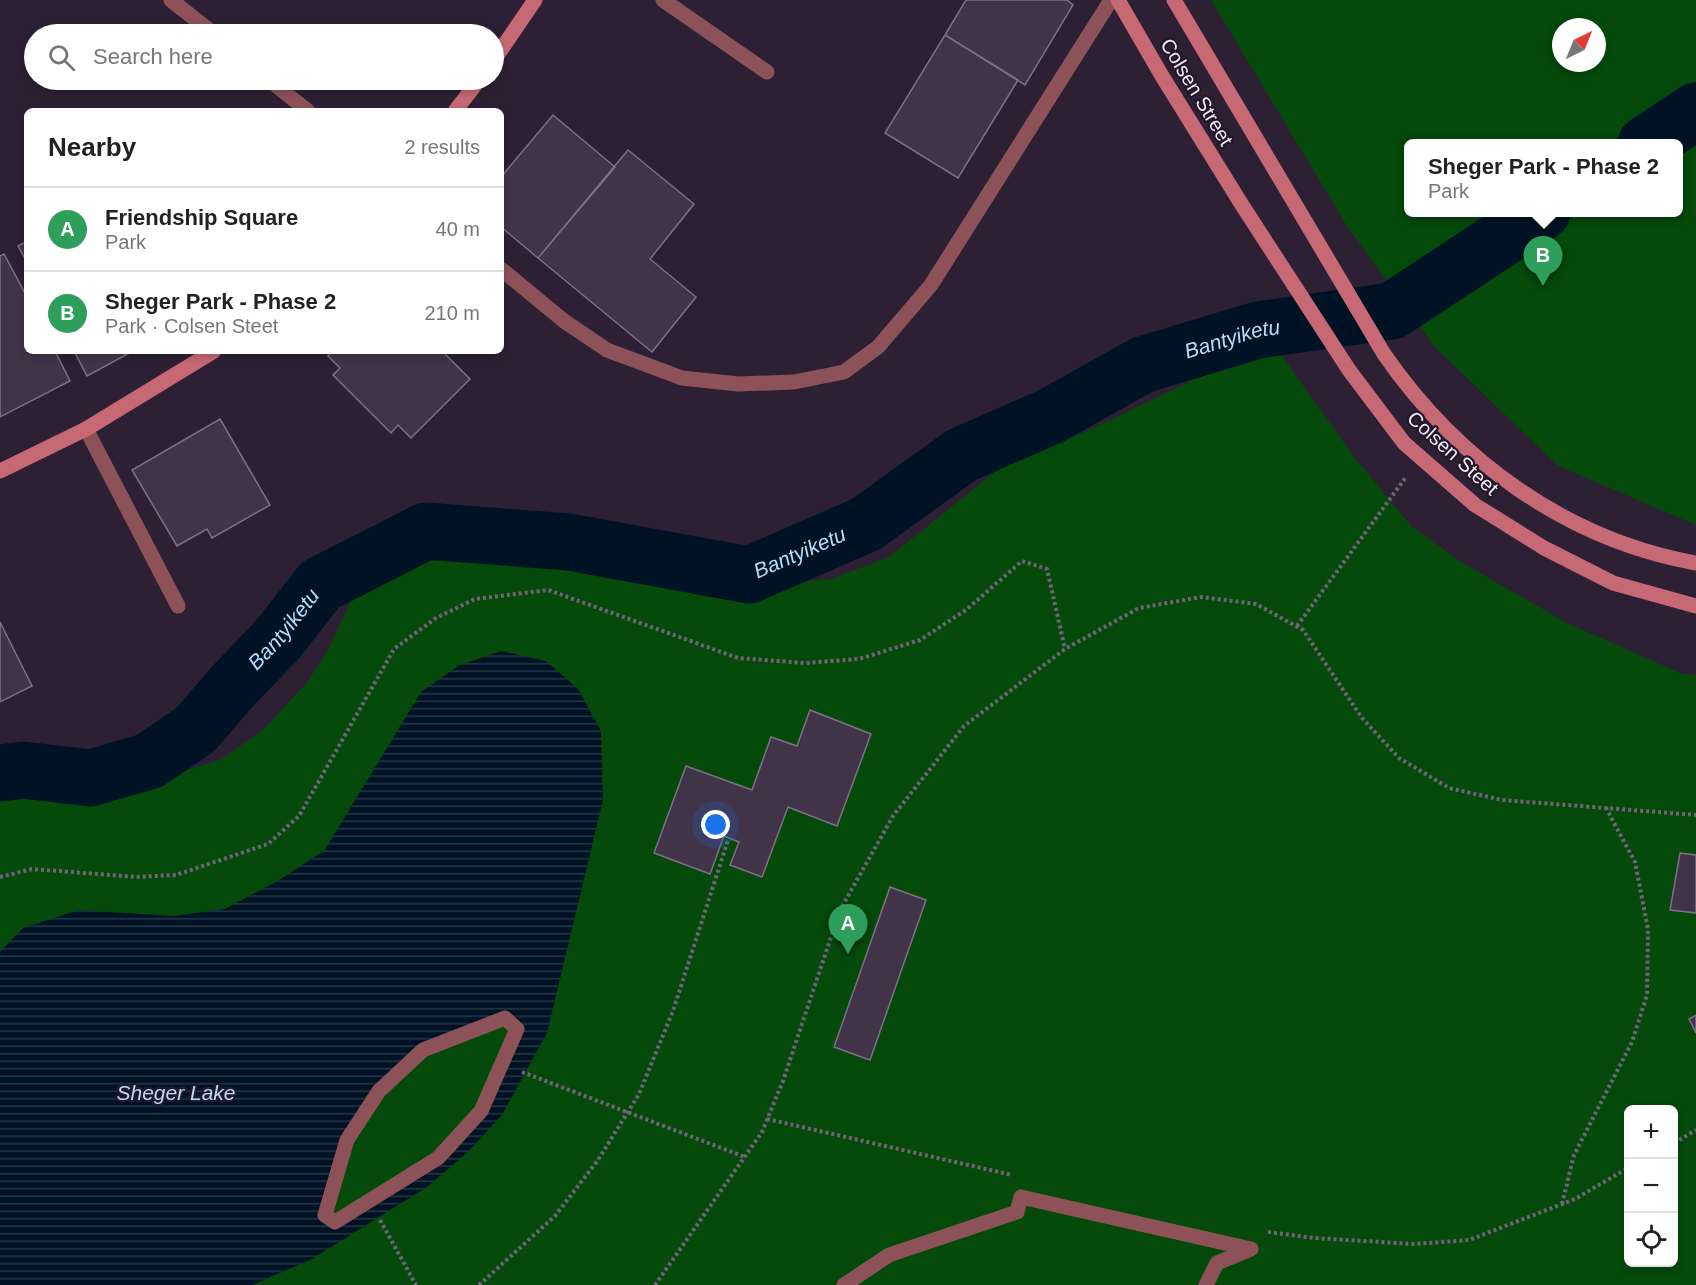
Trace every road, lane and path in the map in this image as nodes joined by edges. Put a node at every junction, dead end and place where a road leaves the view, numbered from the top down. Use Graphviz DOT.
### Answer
graph roads {
  1 [pos="171,0"];
  2 [pos="535,0"];
  3 [pos="663,0"];
  4 [pos="1111,0"];
  5 [pos="1118,0"];
  6 [pos="1174,0"];
  7 [pos="201,24"];
  8 [pos="504,45"];
  9 [pos="767,72"];
  10 [pos="282,90"];
  11 [pos="472,90"];
  12 [pos="304,108"];
  13 [pos="458,108"];
  14 [pos="1242,205"];
  15 [pos="504,271"];
  16 [pos="209,354"];
  17 [pos="86,429"];
  18 [pos="1420,457"];
  19 [pos="0,471"];
  20 [pos="1696,563"];
  21 [pos="178,606"];
  22 [pos="1696,606"];
  23 [pos="1297,626"];
  24 [pos="1065,649"];
  25 [pos="1606,808"];
  26 [pos="1696,815"];
  27 [pos="728,840"];
  28 [pos="0,877"];
  29 [pos="505,1018"];
  30 [pos="526,1073"];
  31 [pos="628,1112"];
  32 [pos="767,1119"];
  33 [pos="1696,1130"];
  34 [pos="1678,1141"];
  35 [pos="745,1157"];
  36 [pos="1624,1171"];
  37 [pos="1023,1177"];
  38 [pos="1562,1204"];
  39 [pos="380,1220"];
  40 [pos="1267,1232"];
  41 [pos="416,1285"];
  42 [pos="479,1285"];
  43 [pos="655,1285"];
  44 [pos="844,1285"];
  45 [pos="1206,1285"];
  1 -- 7 [label="street"];
  2 -- 8 [label="main road"];
  3 -- 9 [label="street"];
  4 -- 15 [label="street"];
  5 -- 14 [label="main road, Colsen Street"];
  6 -- 20 [label="main road"];
  10 -- 12 [label="street"];
  11 -- 13 [label="main road"];
  14 -- 18 [label="main road, Colsen Steet"];
  16 -- 17 [label="main road"];
  17 -- 19 [label="main road"];
  17 -- 21 [label="street"];
  18 -- 22 [label="main road, Colsen Steet"];
  18 -- 23 [label="path"];
  23 -- 24 [label="path"];
  23 -- 25 [label="path"];
  24 -- 28 [label="path"];
  24 -- 32 [label="path"];
  25 -- 26 [label="path"];
  25 -- 38 [label="path"];
  27 -- 31 [label="path"];
  29 -- 29 [label="street"];
  30 -- 31 [label="path"];
  31 -- 35 [label="path"];
  31 -- 42 [label="path"];
  32 -- 35 [label="path"];
  32 -- 37 [label="path"];
  33 -- 34 [label="path"];
  35 -- 43 [label="path"];
  36 -- 38 [label="path"];
  38 -- 40 [label="path"];
  39 -- 41 [label="path"];
  44 -- 45 [label="street"];
}
